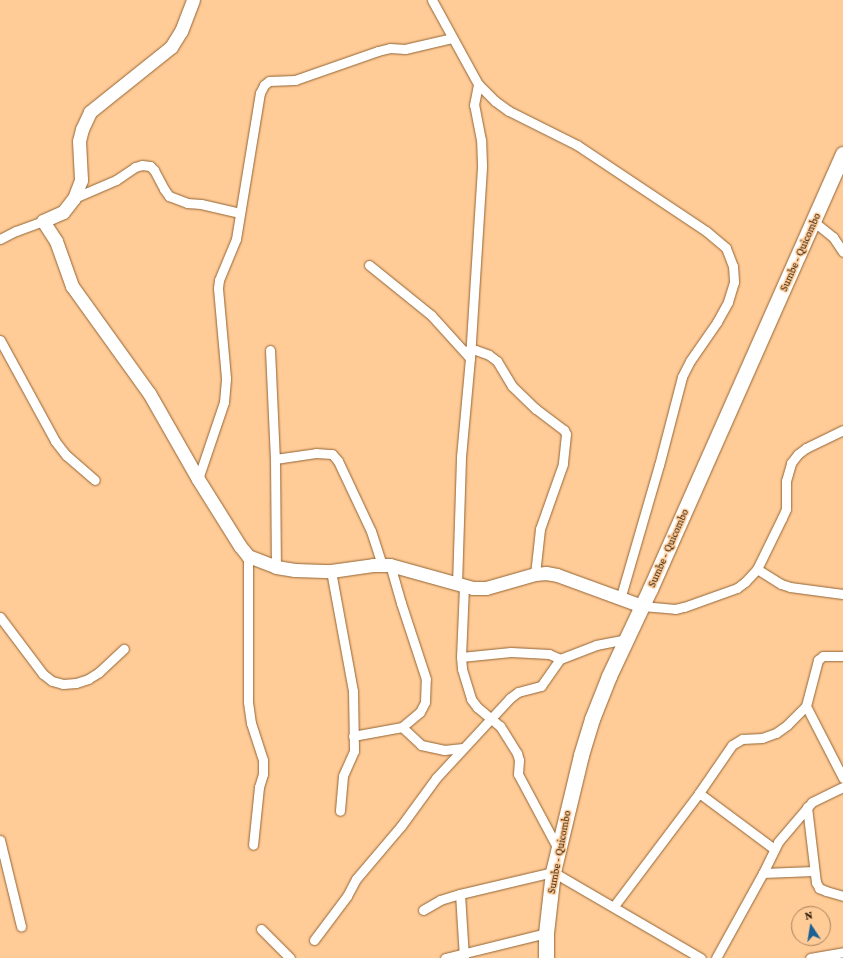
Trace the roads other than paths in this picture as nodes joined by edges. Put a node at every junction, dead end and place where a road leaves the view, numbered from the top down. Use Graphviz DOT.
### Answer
graph roads {
  1 [pos="193,0"];
  2 [pos="432,0"];
  3 [pos="452,38"];
  4 [pos="478,84"];
  5 [pos="843,154"];
  6 [pos="74,198"];
  7 [pos="240,213"];
  8 [pos="43,221"];
  9 [pos="813,221"];
  10 [pos="0,239"];
  11 [pos="843,252"];
  12 [pos="369,265"];
  13 [pos="0,340"];
  14 [pos="470,348"];
  15 [pos="270,350"];
  16 [pos="470,358"];
  17 [pos="843,430"];
  18 [pos="275,460"];
  19 [pos="198,479"];
  20 [pos="95,480"];
  21 [pos="248,556"];
  22 [pos="386,565"];
  23 [pos="276,567"];
  24 [pos="757,568"];
  25 [pos="331,571"];
  26 [pos="535,574"];
  27 [pos="461,585"];
  28 [pos="843,594"];
  29 [pos="620,598"];
  30 [pos="642,606"];
  31 [pos="0,617"];
  32 [pos="627,639"];
  33 [pos="124,649"];
  34 [pos="843,656"];
  35 [pos="461,657"];
  36 [pos="560,659"];
  37 [pos="806,706"];
  38 [pos="491,718"];
  39 [pos="402,727"];
  40 [pos="354,736"];
  41 [pos="463,748"];
  42 [pos="843,778"];
  43 [pos="843,787"];
  44 [pos="699,793"];
  45 [pos="807,806"];
  46 [pos="340,811"];
  47 [pos="0,840"];
  48 [pos="253,845"];
  49 [pos="558,849"];
  50 [pos="774,849"];
  51 [pos="814,871"];
  52 [pos="553,872"];
  53 [pos="763,873"];
  54 [pos="460,894"];
  55 [pos="843,896"];
  56 [pos="614,906"];
  57 [pos="423,910"];
  58 [pos="21,926"];
  59 [pos="261,929"];
  60 [pos="546,933"];
  61 [pos="314,940"];
  62 [pos="843,952"];
  63 [pos="464,955"];
  64 [pos="286,957"];
  65 [pos="445,958"];
  66 [pos="546,958"];
  67 [pos="701,958"];
  68 [pos="716,958"];
  69 [pos="810,958"];
  1 -- 6 [label="street"];
  2 -- 3 [label="street"];
  3 -- 4 [label="street"];
  3 -- 7 [label="street"];
  4 -- 14 [label="street"];
  4 -- 29 [label="street"];
  5 -- 9 [label="main road, Sumbe - Quicombo"];
  6 -- 7 [label="street"];
  6 -- 8 [label="street"];
  7 -- 19 [label="street"];
  8 -- 10 [label="street"];
  8 -- 19 [label="street"];
  9 -- 11 [label="street"];
  9 -- 30 [label="main road, Sumbe - Quicombo"];
  12 -- 16 [label="street"];
  13 -- 20 [label="street"];
  14 -- 16 [label="street"];
  14 -- 26 [label="street"];
  15 -- 18 [label="street"];
  16 -- 27 [label="street"];
  17 -- 24 [label="street"];
  18 -- 22 [label="street"];
  18 -- 23 [label="street"];
  19 -- 21 [label="street"];
  21 -- 23 [label="street"];
  21 -- 48 [label="street"];
  22 -- 25 [label="street"];
  22 -- 27 [label="street"];
  22 -- 39 [label="street"];
  23 -- 25 [label="street"];
  24 -- 28 [label="street"];
  24 -- 30 [label="street"];
  25 -- 40 [label="street"];
  26 -- 27 [label="street"];
  26 -- 29 [label="street"];
  27 -- 35 [label="street"];
  29 -- 30 [label="street"];
  30 -- 32 [label="main road, Sumbe - Quicombo"];
  31 -- 33 [label="street"];
  32 -- 36 [label="street"];
  32 -- 49 [label="main road, Sumbe - Quicombo"];
  34 -- 37 [label="street"];
  35 -- 36 [label="street"];
  35 -- 38 [label="street"];
  36 -- 38 [label="street"];
  37 -- 42 [label="street"];
  37 -- 44 [label="street"];
  38 -- 41 [label="street"];
  38 -- 49 [label="street"];
  39 -- 40 [label="street"];
  39 -- 41 [label="street"];
  40 -- 46 [label="street"];
  41 -- 61 [label="street"];
  43 -- 45 [label="street"];
  44 -- 50 [label="street"];
  44 -- 56 [label="street"];
  45 -- 50 [label="street"];
  45 -- 51 [label="street"];
  47 -- 58 [label="street"];
  49 -- 52 [label="main road, Sumbe - Quicombo"];
  50 -- 53 [label="street"];
  51 -- 53 [label="street"];
  51 -- 55 [label="street"];
  52 -- 54 [label="street"];
  52 -- 56 [label="street"];
  52 -- 60 [label="main road, Sumbe - Quicombo"];
  53 -- 68 [label="street"];
  54 -- 57 [label="street"];
  54 -- 63 [label="street"];
  56 -- 67 [label="street"];
  59 -- 64 [label="street"];
  60 -- 63 [label="street"];
  60 -- 66 [label="main road, Sumbe - Quicombo"];
  62 -- 69 [label="street"];
  63 -- 65 [label="street"];
}
